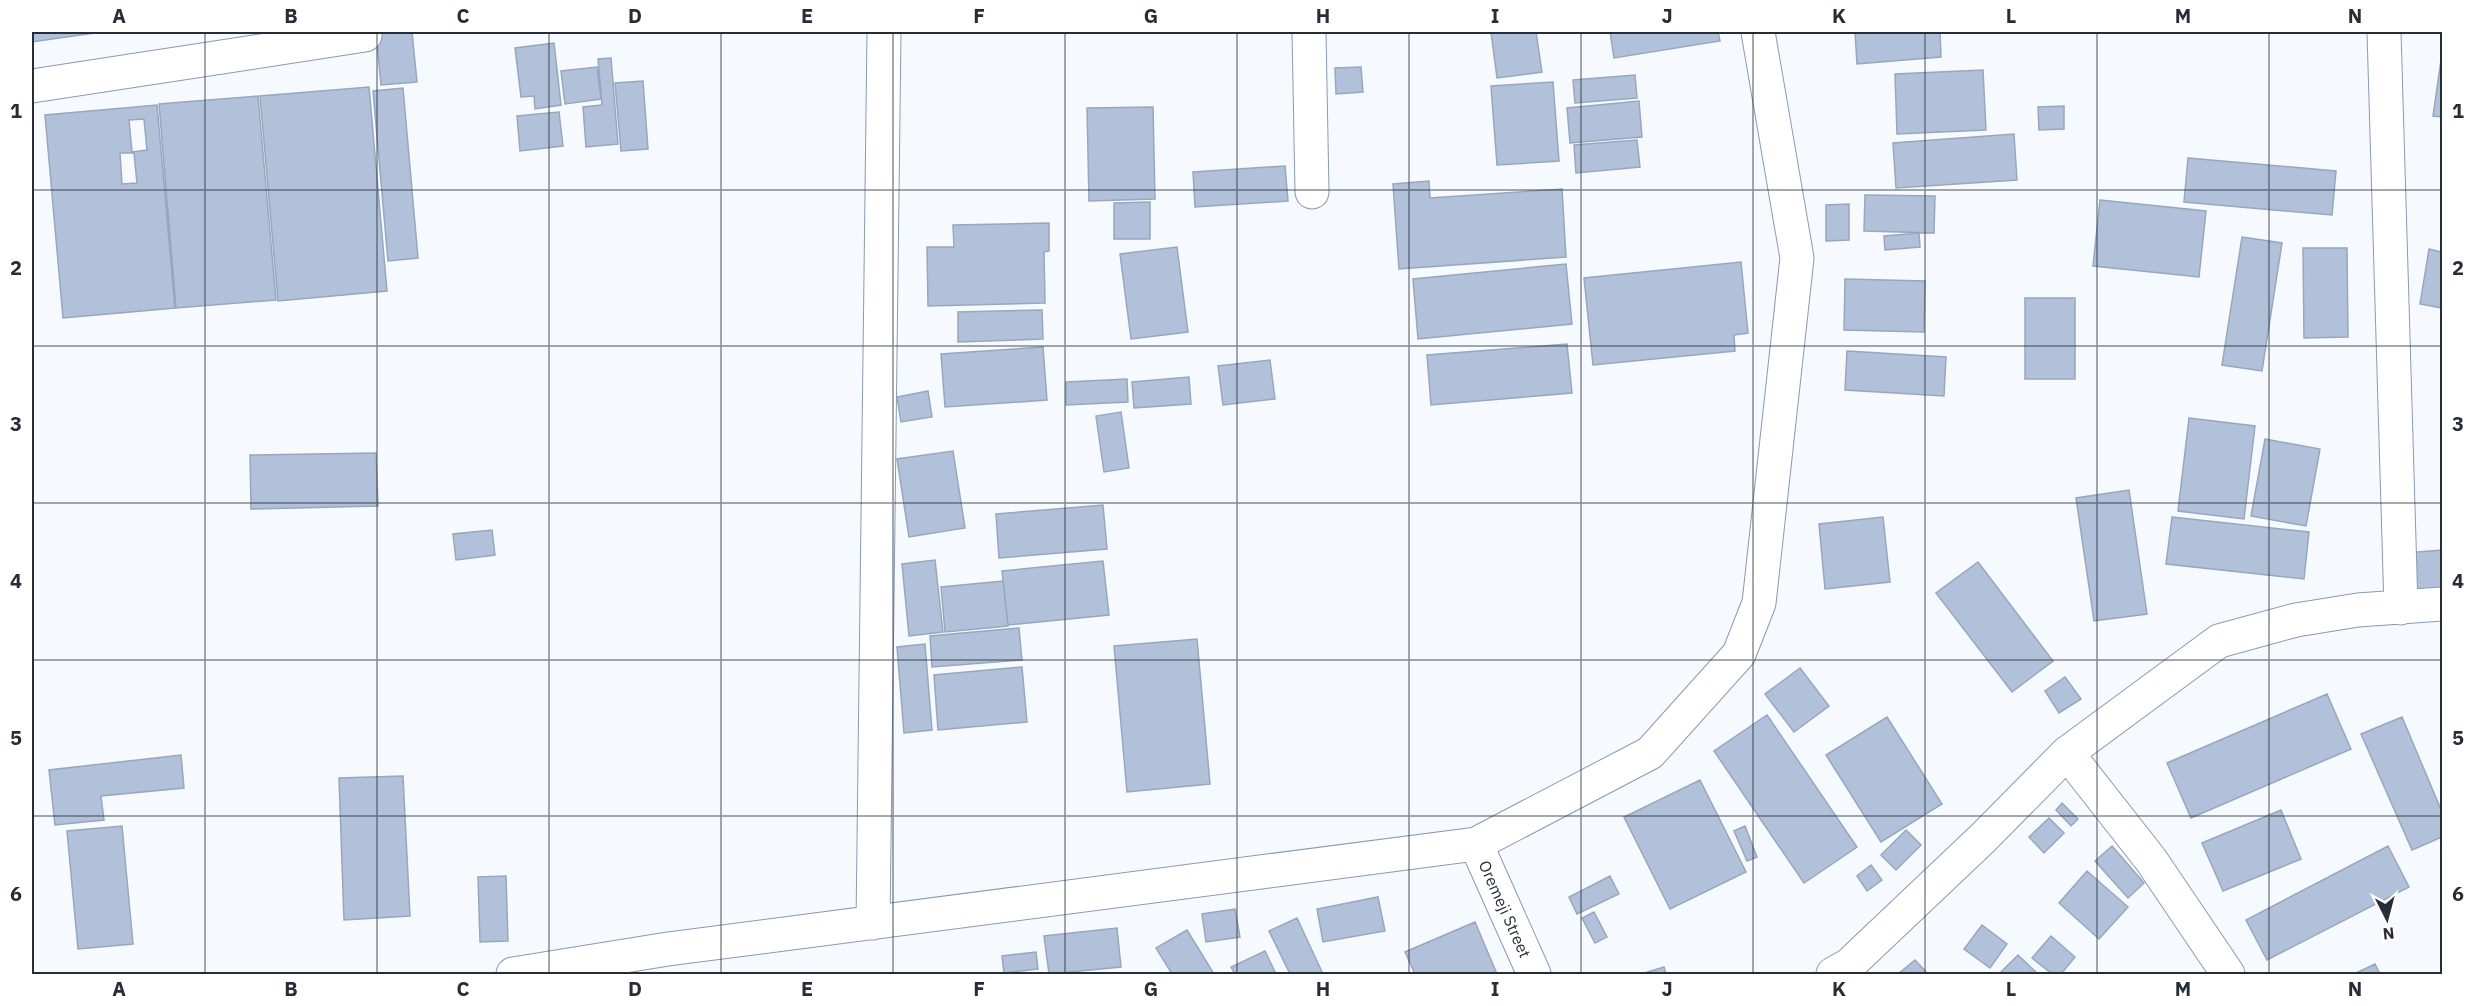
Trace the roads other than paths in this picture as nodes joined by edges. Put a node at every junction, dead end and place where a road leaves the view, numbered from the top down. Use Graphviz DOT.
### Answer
graph roads {
  1 [pos="884,32"];
  2 [pos="1309,32"];
  3 [pos="1758,32"];
  4 [pos="2384,32"];
  5 [pos="365,35"];
  6 [pos="32,86"];
  7 [pos="1312,192"];
  8 [pos="2442,604"];
  9 [pos="2401,608"];
  10 [pos="2067,753"];
  11 [pos="1476,844"];
  12 [pos="873,923"];
  13 [pos="669,962"];
  14 [pos="513,975"];
  15 [pos="1534,975"];
  16 [pos="1833,975"];
  17 [pos="2228,975"];
  1 -- 12 [label="street"];
  2 -- 7 [label="street"];
  3 -- 11 [label="street"];
  4 -- 9 [label="street"];
  5 -- 6 [label="street"];
  8 -- 9 [label="street"];
  9 -- 10 [label="street"];
  10 -- 16 [label="street"];
  10 -- 17 [label="street"];
  11 -- 12 [label="street"];
  11 -- 15 [label="street, Oremeji Street"];
  12 -- 13 [label="street"];
  13 -- 14 [label="street"];
}
